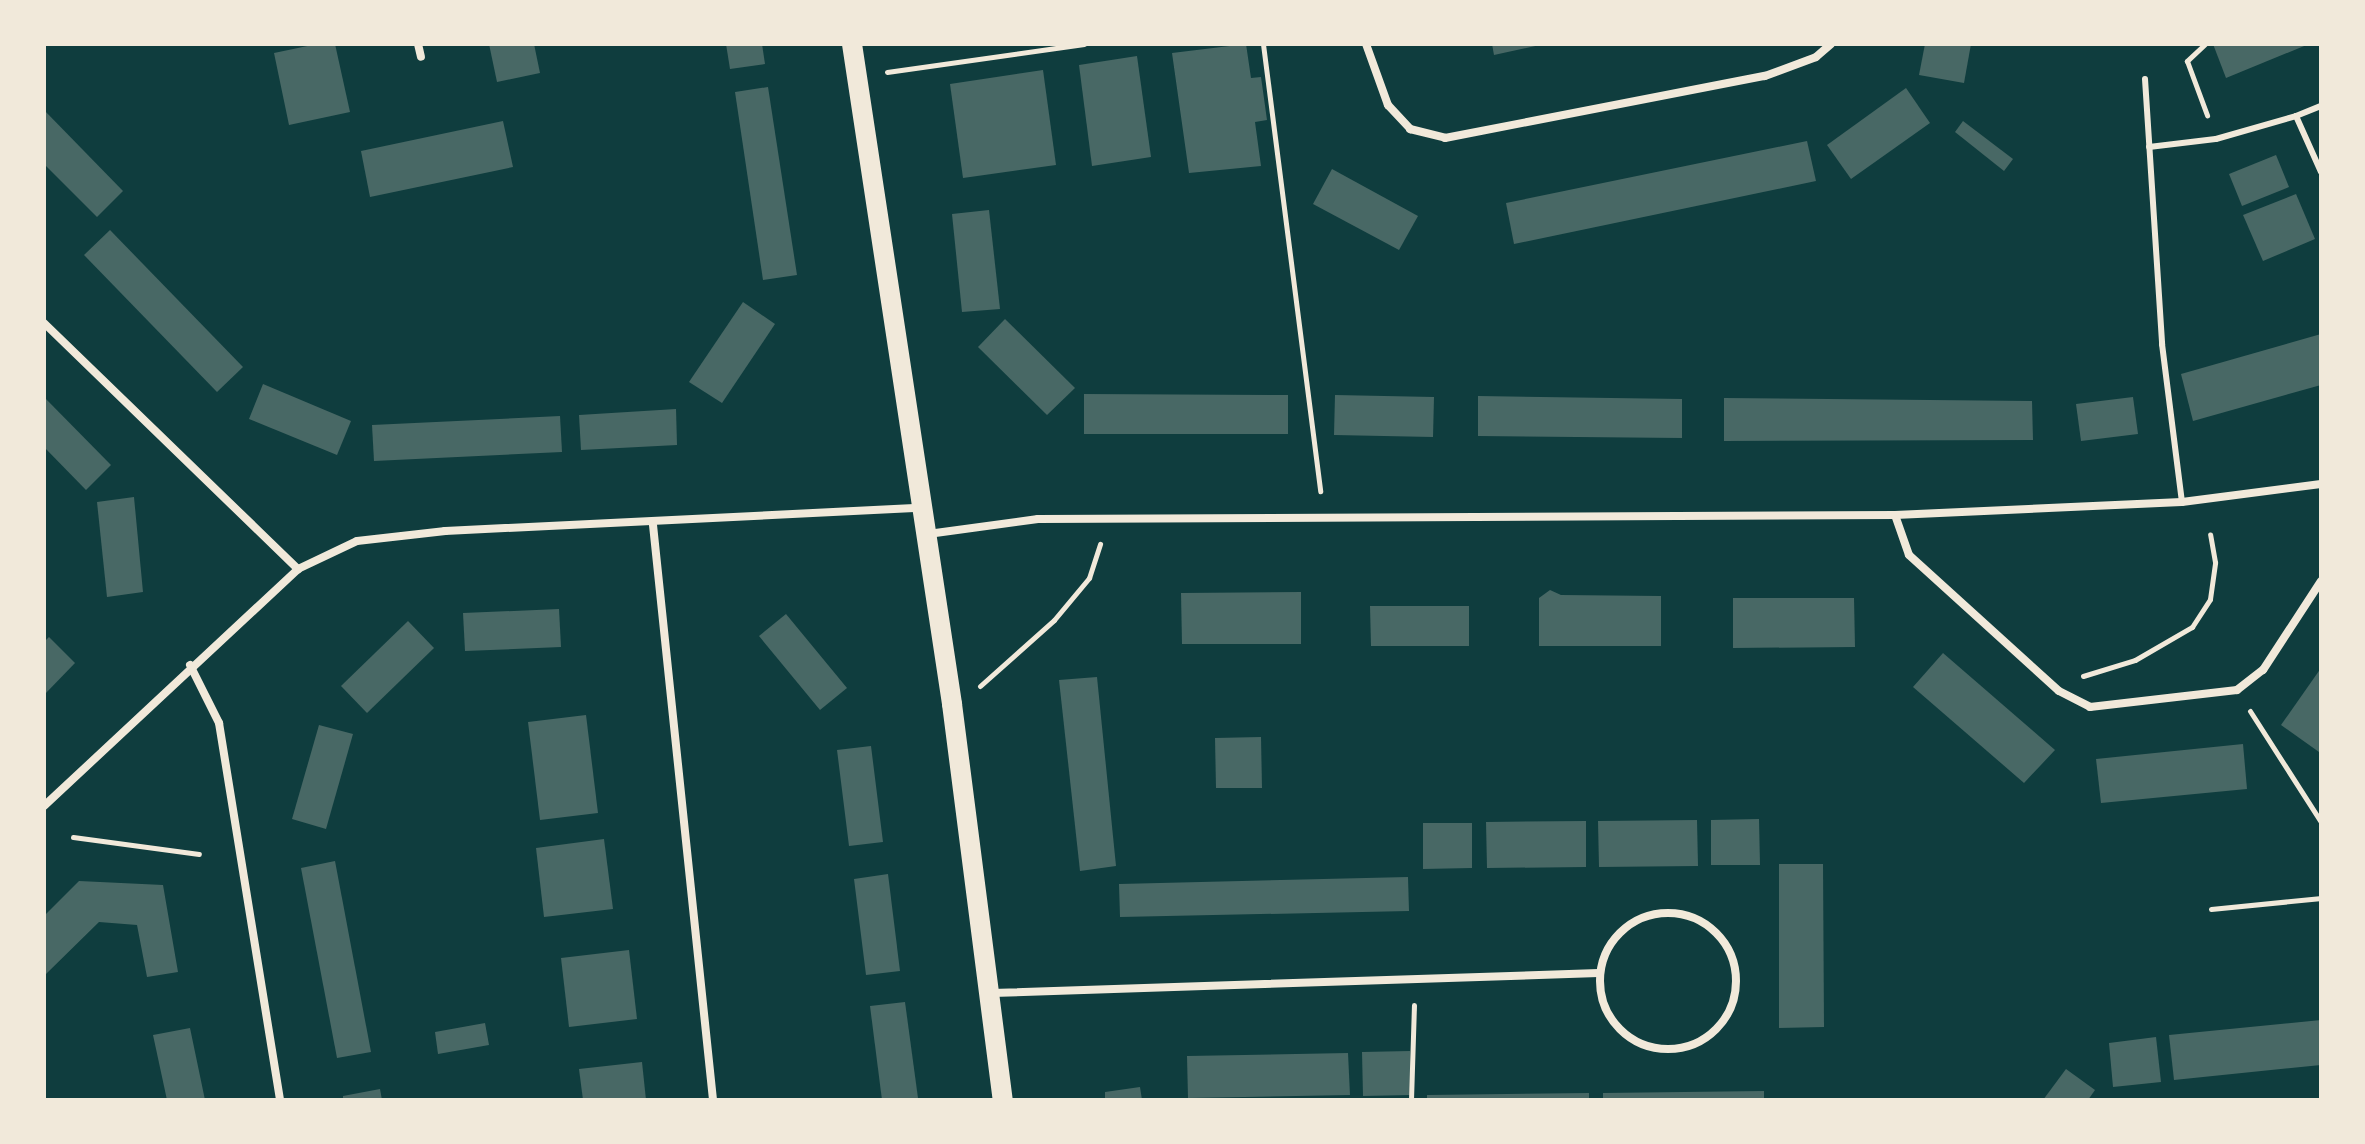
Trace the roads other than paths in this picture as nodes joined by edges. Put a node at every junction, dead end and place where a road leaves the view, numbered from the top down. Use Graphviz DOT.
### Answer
graph roads {
  1 [pos="418,44"];
  2 [pos="852,44"];
  3 [pos="1366,44"];
  4 [pos="1831,44"];
  5 [pos="421,57"];
  6 [pos="2145,79"];
  7 [pos="2321,106"];
  8 [pos="2296,116"];
  9 [pos="2149,147"];
  10 [pos="2321,172"];
  11 [pos="44,323"];
  12 [pos="2321,484"];
  13 [pos="2182,502"];
  14 [pos="919,508"];
  15 [pos="1895,515"];
  16 [pos="653,525"];
  17 [pos="924,534"];
  18 [pos="298,569"];
  19 [pos="2321,581"];
  20 [pos="190,665"];
  21 [pos="44,806"];
  22 [pos="1599,973"];
  23 [pos="987,993"];
  24 [pos="280,1100"];
  25 [pos="713,1100"];
  26 [pos="1003,1100"];
  1 -- 5 [label="street"];
  2 -- 14 [label="main road"];
  3 -- 4 [label="street"];
  6 -- 9 [label="lane"];
  7 -- 8 [label="lane"];
  8 -- 9 [label="lane"];
  8 -- 10 [label="lane"];
  9 -- 13 [label="lane"];
  11 -- 18 [label="street"];
  12 -- 13 [label="street"];
  13 -- 15 [label="street"];
  14 -- 16 [label="street"];
  14 -- 17 [label="main road"];
  15 -- 17 [label="street"];
  15 -- 19 [label="street"];
  16 -- 18 [label="street"];
  16 -- 25 [label="street"];
  17 -- 23 [label="main road"];
  18 -- 20 [label="street"];
  20 -- 21 [label="street"];
  20 -- 24 [label="street"];
  22 -- 22 [label="street"];
  22 -- 23 [label="street"];
  23 -- 26 [label="main road"];
}
